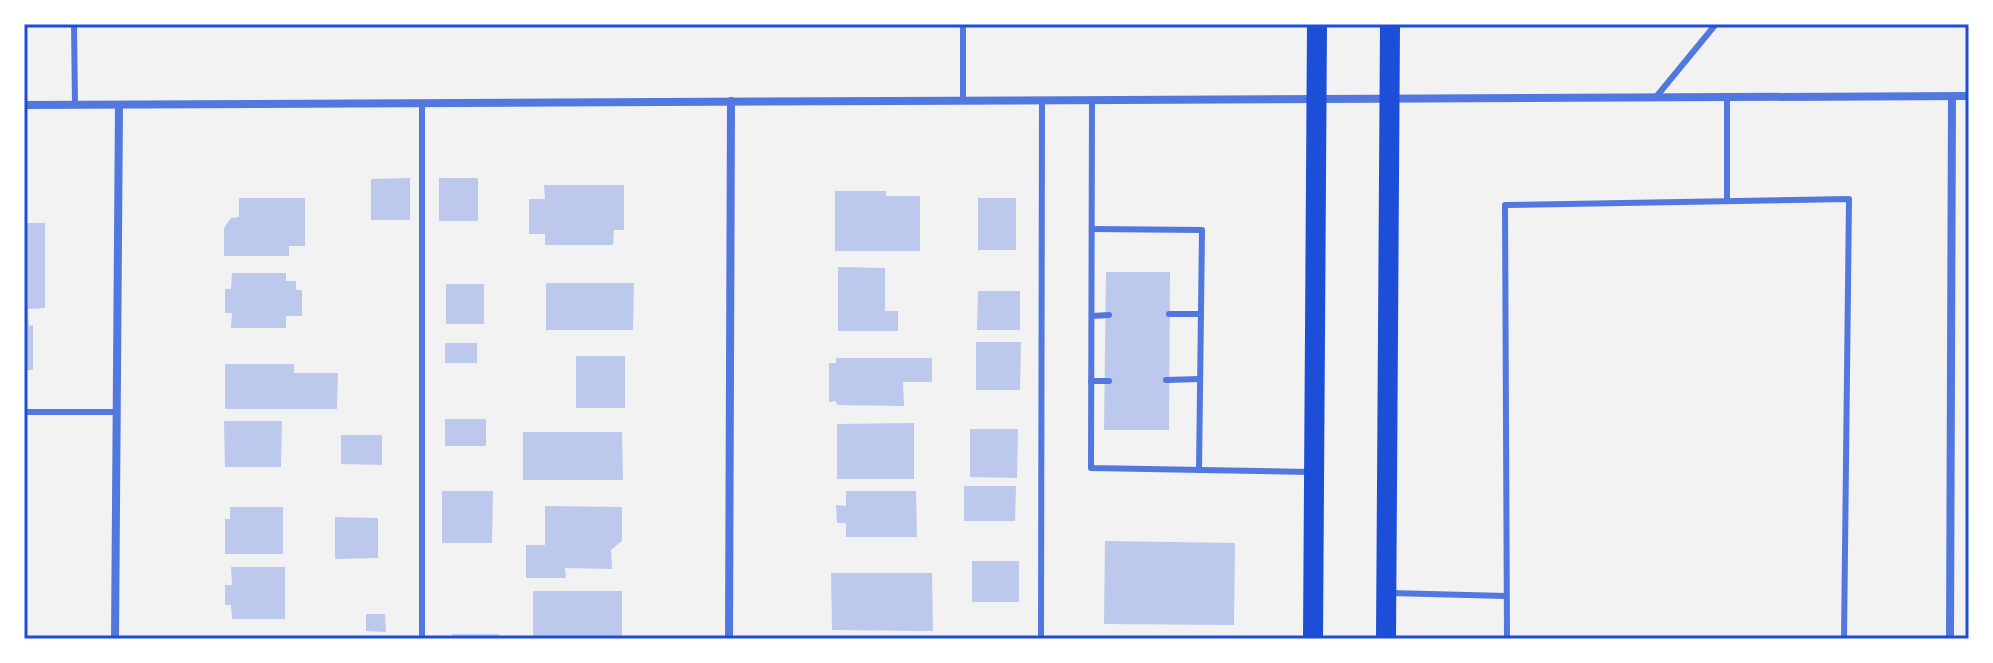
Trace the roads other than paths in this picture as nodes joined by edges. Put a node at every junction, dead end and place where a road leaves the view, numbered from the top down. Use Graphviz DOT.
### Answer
graph roads {
  1 [pos="74,24"];
  2 [pos="963,24"];
  3 [pos="1317,24"];
  4 [pos="1390,24"];
  5 [pos="1716,24"];
  6 [pos="1952,96"];
  7 [pos="1969,96"];
  8 [pos="1656,97"];
  9 [pos="1727,97"];
  10 [pos="1318,98"];
  11 [pos="1390,98"];
  12 [pos="963,100"];
  13 [pos="1042,100"];
  14 [pos="1092,100"];
  15 [pos="731,101"];
  16 [pos="422,103"];
  17 [pos="24,105"];
  18 [pos="75,105"];
  19 [pos="119,105"];
  20 [pos="1727,201"];
  21 [pos="1092,229"];
  22 [pos="1169,314"];
  23 [pos="1201,314"];
  24 [pos="1109,315"];
  25 [pos="1092,316"];
  26 [pos="1200,379"];
  27 [pos="1166,380"];
  28 [pos="1091,381"];
  29 [pos="1109,381"];
  30 [pos="24,412"];
  31 [pos="117,412"];
  32 [pos="1199,470"];
  33 [pos="1315,472"];
  34 [pos="1387,593"];
  35 [pos="1506,596"];
  36 [pos="115,639"];
  37 [pos="422,639"];
  38 [pos="729,639"];
  39 [pos="1041,639"];
  40 [pos="1313,639"];
  41 [pos="1386,639"];
  42 [pos="1507,639"];
  43 [pos="1844,639"];
  44 [pos="1950,639"];
  1 -- 18 [label="lane"];
  2 -- 12 [label="lane"];
  3 -- 10 [label="main road"];
  4 -- 11 [label="main road"];
  5 -- 8 [label="lane"];
  6 -- 7 [label="street"];
  6 -- 9 [label="street"];
  6 -- 44 [label="street"];
  8 -- 9 [label="street"];
  8 -- 11 [label="street"];
  9 -- 20 [label="lane"];
  10 -- 11 [label="street"];
  10 -- 14 [label="street"];
  10 -- 33 [label="main road"];
  11 -- 34 [label="main road"];
  12 -- 13 [label="street"];
  12 -- 15 [label="street"];
  13 -- 14 [label="street"];
  13 -- 39 [label="lane"];
  14 -- 21 [label="lane"];
  15 -- 16 [label="street"];
  15 -- 38 [label="street"];
  16 -- 19 [label="street"];
  16 -- 37 [label="lane"];
  17 -- 18 [label="street"];
  18 -- 19 [label="street"];
  19 -- 31 [label="street"];
  20 -- 35 [label="lane"];
  20 -- 43 [label="lane"];
  21 -- 23 [label="lane"];
  21 -- 25 [label="lane"];
  22 -- 23 [label="lane"];
  23 -- 26 [label="lane"];
  24 -- 25 [label="lane"];
  25 -- 28 [label="lane"];
  26 -- 27 [label="lane"];
  26 -- 32 [label="lane"];
  28 -- 29 [label="lane"];
  28 -- 32 [label="lane"];
  30 -- 31 [label="lane"];
  31 -- 36 [label="street"];
  32 -- 33 [label="lane"];
  33 -- 40 [label="main road"];
  34 -- 35 [label="lane"];
  34 -- 41 [label="main road"];
  35 -- 42 [label="lane"];
}
